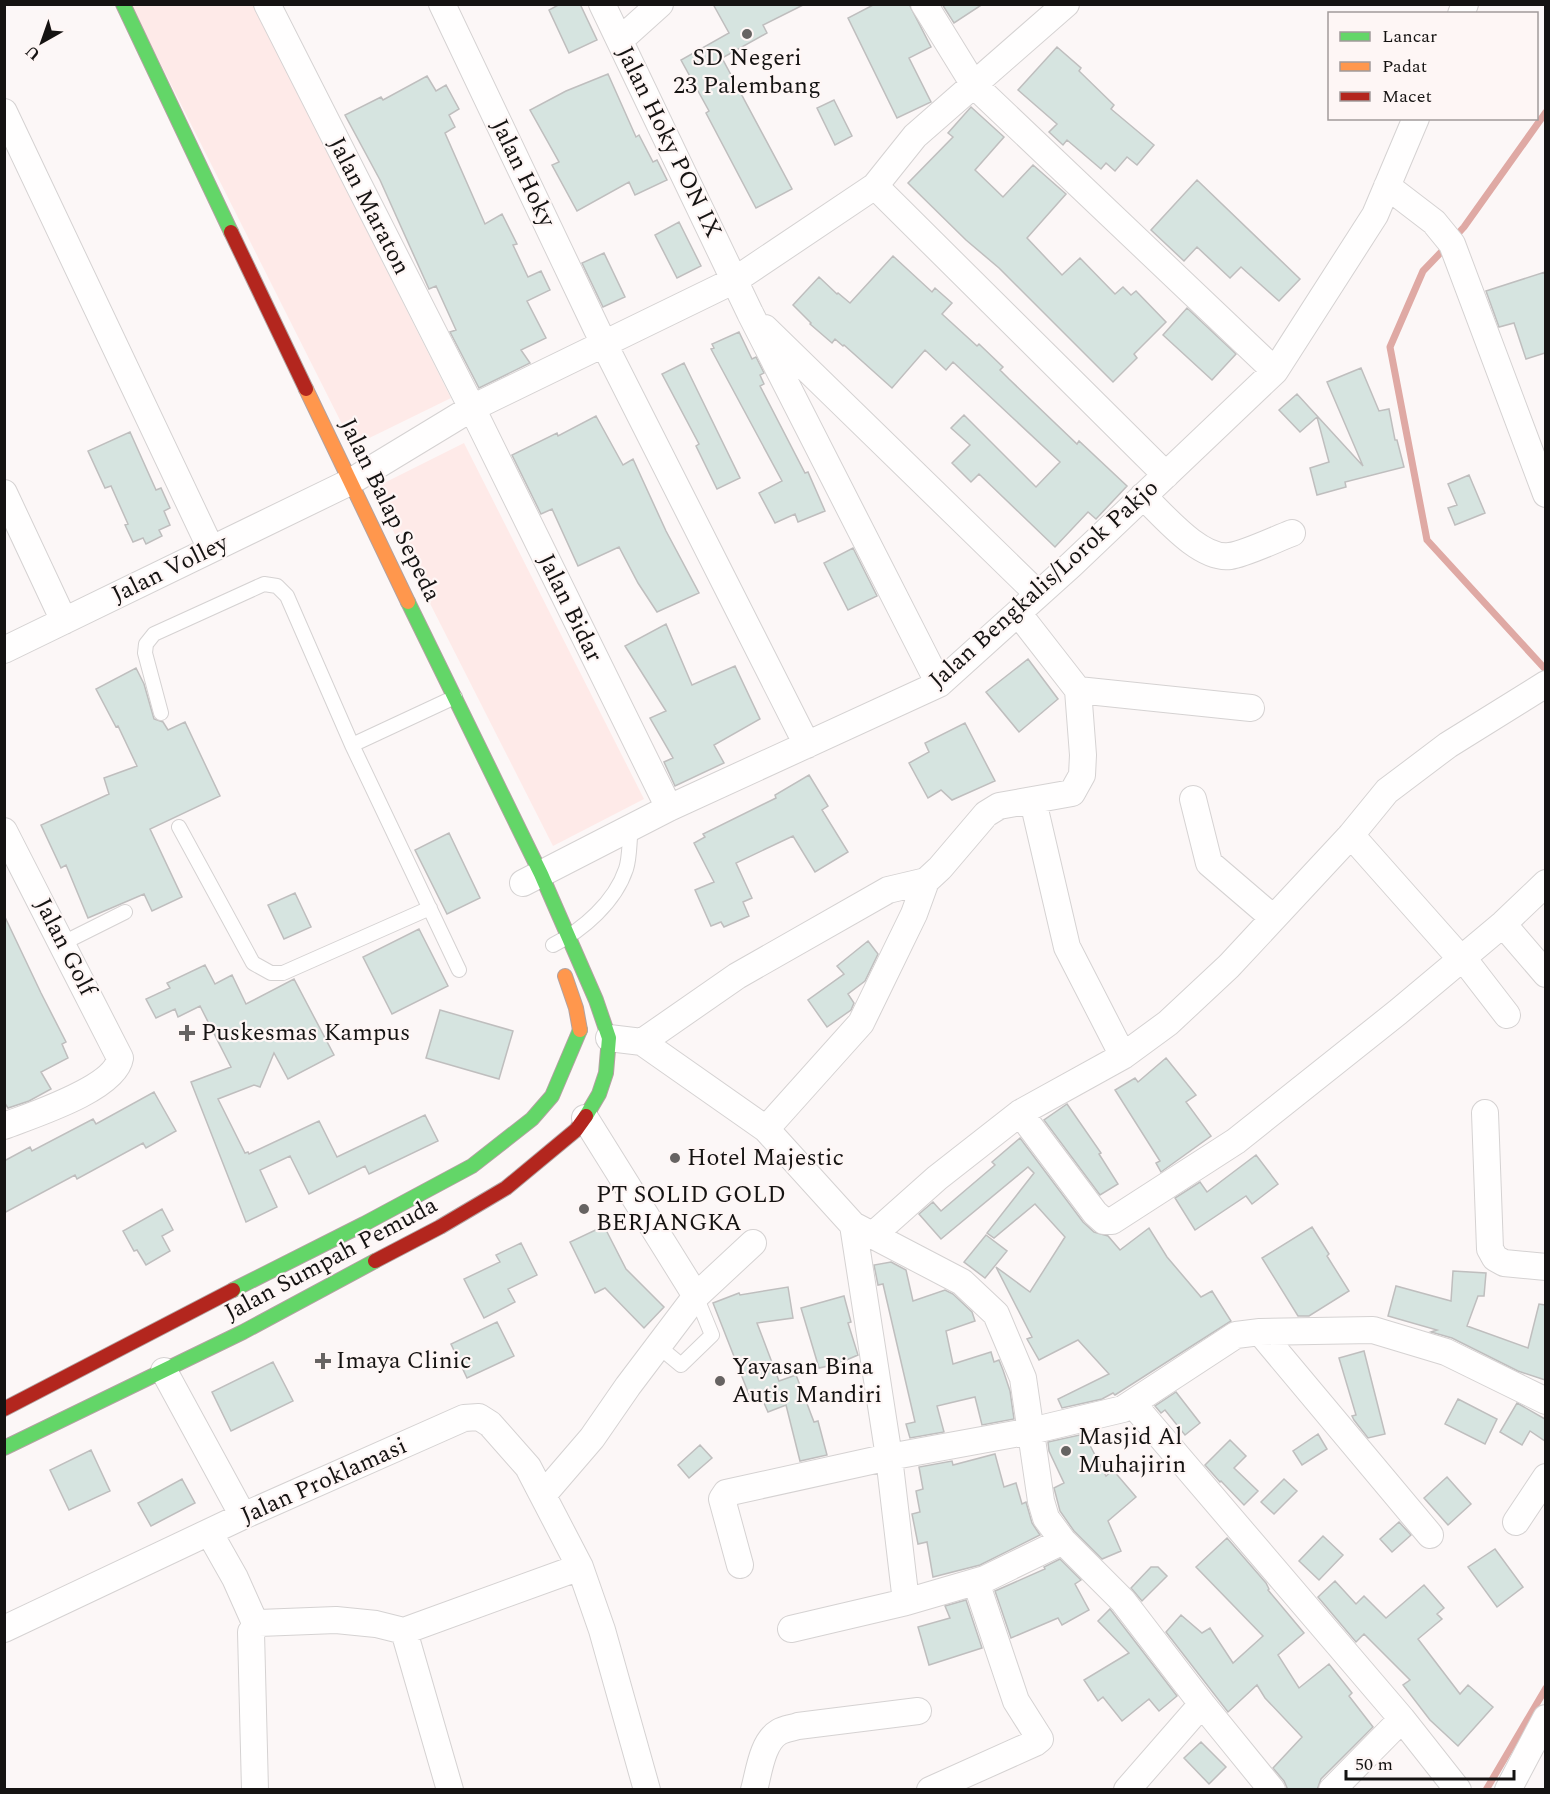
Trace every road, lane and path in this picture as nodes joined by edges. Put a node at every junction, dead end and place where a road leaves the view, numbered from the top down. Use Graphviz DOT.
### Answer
graph roads {
  1 [pos="123,4"];
  2 [pos="267,4"];
  3 [pos="442,4"];
  4 [pos="602,4"];
  5 [pos="660,4"];
  6 [pos="924,4"];
  7 [pos="1066,4"];
  8 [pos="620,40"];
  9 [pos="974,85"];
  10 [pos="4,112"];
  11 [pos="1415,120"];
  12 [pos="193,185"];
  13 [pos="875,186"];
  14 [pos="1387,186"];
  15 [pos="735,280"];
  16 [pos="750,313"];
  17 [pos="603,342"];
  18 [pos="271,347"];
  19 [pos="1275,371"];
  20 [pos="472,408"];
  21 [pos="1166,475"];
  22 [pos="340,486"];
  23 [pos="4,493"];
  24 [pos="1545,494"];
  25 [pos="1143,496"];
  26 [pos="1292,533"];
  27 [pos="211,549"];
  28 [pos="1038,594"];
  29 [pos="1018,613"];
  30 [pos="64,621"];
  31 [pos="4,650"];
  32 [pos="939,684"];
  33 [pos="1539,689"];
  34 [pos="1078,690"];
  35 [pos="455,697"];
  36 [pos="436,699"];
  37 [pos="1251,708"];
  38 [pos="161,713"];
  39 [pos="444,718"];
  40 [pos="352,745"];
  41 [pos="807,745"];
  42 [pos="1193,799"];
  43 [pos="1033,801"];
  44 [pos="669,808"];
  45 [pos="178,827"];
  46 [pos="631,828"];
  47 [pos="4,831"];
  48 [pos="1351,835"];
  49 [pos="528,881"];
  50 [pos="926,881"];
  51 [pos="1545,883"];
  52 [pos="430,908"];
  53 [pos="125,912"];
  54 [pos="1272,917"];
  55 [pos="1503,924"];
  56 [pos="569,937"];
  57 [pos="63,943"];
  58 [pos="555,951"];
  59 [pos="1462,958"];
  60 [pos="459,970"];
  61 [pos="1545,974"];
  62 [pos="1507,1016"];
  63 [pos="580,1030"];
  64 [pos="609,1038"];
  65 [pos="642,1042"];
  66 [pos="1123,1056"];
  67 [pos="1020,1113"];
  68 [pos="1485,1113"];
  69 [pos="585,1118"];
  70 [pos="4,1126"];
  71 [pos="766,1129"];
  72 [pos="863,1230"];
  73 [pos="753,1244"];
  74 [pos="1545,1267"];
  75 [pos="696,1296"];
  76 [pos="1260,1332"];
  77 [pos="658,1346"];
  78 [pos="164,1371"];
  79 [pos="1545,1401"];
  80 [pos="1132,1403"];
  81 [pos="4,1409"];
  82 [pos="1031,1431"];
  83 [pos="4,1448"];
  84 [pos="889,1457"];
  85 [pos="1545,1477"];
  86 [pos="543,1495"];
  87 [pos="243,1516"];
  88 [pos="1516,1522"];
  89 [pos="209,1532"];
  90 [pos="1430,1535"];
  91 [pos="1064,1541"];
  92 [pos="740,1565"];
  93 [pos="580,1567"];
  94 [pos="976,1582"];
  95 [pos="906,1602"];
  96 [pos="256,1625"];
  97 [pos="4,1629"];
  98 [pos="791,1629"];
  99 [pos="404,1631"];
  100 [pos="1202,1704"];
  101 [pos="918,1711"];
  102 [pos="1545,1718"];
  103 [pos="1402,1719"];
  104 [pos="255,1790"];
  105 [pos="450,1790"];
  106 [pos="647,1790"];
  107 [pos="754,1790"];
  108 [pos="930,1790"];
  109 [pos="1127,1790"];
  110 [pos="1272,1790"];
  111 [pos="1332,1790"];
  112 [pos="1458,1790"];
  113 [pos="1508,1790"];
  1 -- 22 [label="main road, Jalan Balap Sepeda"];
  2 -- 20 [label="street, Jalan Maraton"];
  3 -- 17 [label="street, Jalan Hoky"];
  4 -- 8 [label="street, Jalan Hoky PON IX"];
  5 -- 8 [label="street"];
  6 -- 9 [label="street"];
  7 -- 9 [label="street, Jalan Volley"];
  8 -- 15 [label="street, Jalan Hoky PON IX"];
  9 -- 13 [label="street, Jalan Volley"];
  9 -- 19 [label="street"];
  10 -- 27 [label="street"];
  11 -- 14 [label="street, Jalan Bengkalis/Lorok Pakjo"];
  12 -- 18 [label="main road"];
  13 -- 15 [label="street, Jalan Volley"];
  13 -- 21 [label="street"];
  14 -- 19 [label="street, Jalan Bengkalis/Lorok Pakjo"];
  14 -- 24 [label="street"];
  15 -- 16 [label="street, Jalan Hoky PON IX"];
  15 -- 17 [label="street, Jalan Volley"];
  16 -- 28 [label="street"];
  16 -- 32 [label="street, Jalan Hoky PON IX"];
  17 -- 20 [label="street, Jalan Volley"];
  17 -- 41 [label="street, Jalan Hoky"];
  19 -- 21 [label="street, Jalan Bengkalis/Lorok Pakjo"];
  20 -- 22 [label="street, Jalan Volley"];
  20 -- 44 [label="street, Jalan Bidar"];
  21 -- 25 [label="street, Jalan Bengkalis/Lorok Pakjo"];
  22 -- 27 [label="street, Jalan Volley"];
  22 -- 35 [label="main road, Jalan Balap Sepeda"];
  23 -- 30 [label="street"];
  25 -- 26 [label="street"];
  25 -- 28 [label="street, Jalan Bengkalis/Lorok Pakjo"];
  27 -- 30 [label="street, Jalan Volley"];
  28 -- 29 [label="street, Jalan Bengkalis/Lorok Pakjo"];
  29 -- 32 [label="street, Jalan Bengkalis/Lorok Pakjo"];
  29 -- 34 [label="street"];
  30 -- 31 [label="street, Jalan Volley"];
  32 -- 41 [label="street, Jalan Bengkalis/Lorok Pakjo"];
  33 -- 48 [label="street"];
  34 -- 37 [label="street"];
  34 -- 43 [label="street"];
  35 -- 36 [label="lane"];
  35 -- 49 [label="main road, Jalan Balap Sepeda"];
  36 -- 39 [label="main road"];
  36 -- 40 [label="lane"];
  38 -- 40 [label="lane"];
  40 -- 52 [label="lane"];
  41 -- 44 [label="street, Jalan Bengkalis/Lorok Pakjo"];
  42 -- 54 [label="street"];
  43 -- 50 [label="street"];
  43 -- 66 [label="street"];
  44 -- 46 [label="street, Jalan Bengkalis/Lorok Pakjo"];
  45 -- 52 [label="lane"];
  46 -- 49 [label="street, Jalan Bengkalis/Lorok Pakjo"];
  46 -- 56 [label="lane"];
  47 -- 57 [label="street, Jalan Golf"];
  48 -- 54 [label="street"];
  48 -- 59 [label="street"];
  49 -- 56 [label="main road, Jalan Balap Sepeda"];
  50 -- 65 [label="street"];
  50 -- 71 [label="street"];
  51 -- 55 [label="street"];
  52 -- 60 [label="lane"];
  53 -- 57 [label="lane"];
  54 -- 66 [label="street"];
  55 -- 59 [label="street"];
  55 -- 61 [label="street"];
  56 -- 58 [label="lane"];
  56 -- 64 [label="main road, Jalan Balap Sepeda"];
  57 -- 70 [label="street, Jalan Golf"];
  58 -- 63 [label="main road"];
  59 -- 62 [label="street"];
  59 -- 67 [label="street"];
  63 -- 64 [label="main road"];
  63 -- 81 [label="main road, Jalan Sumpah Pemuda"];
  64 -- 65 [label="street"];
  64 -- 69 [label="main road, Jalan Sumpah Pemuda"];
  65 -- 71 [label="street"];
  66 -- 67 [label="street"];
  67 -- 72 [label="street"];
  68 -- 74 [label="street"];
  69 -- 75 [label="street"];
  69 -- 78 [label="main road, Jalan Sumpah Pemuda"];
  71 -- 72 [label="street"];
  72 -- 82 [label="street"];
  72 -- 84 [label="street"];
  73 -- 75 [label="street"];
  75 -- 77 [label="street"];
  75 -- 77 [label="lane"];
  76 -- 79 [label="street"];
  76 -- 80 [label="street"];
  76 -- 90 [label="street"];
  77 -- 86 [label="street"];
  78 -- 83 [label="main road, Jalan Sumpah Pemuda"];
  78 -- 87 [label="street"];
  80 -- 82 [label="street"];
  80 -- 103 [label="street"];
  82 -- 84 [label="street"];
  82 -- 91 [label="street"];
  84 -- 92 [label="street"];
  84 -- 95 [label="street"];
  85 -- 88 [label="street"];
  86 -- 87 [label="street, Jalan Proklamasi"];
  86 -- 93 [label="street, Jalan Proklamasi"];
  87 -- 89 [label="street, Jalan Proklamasi"];
  89 -- 96 [label="street"];
  89 -- 97 [label="street, Jalan Proklamasi"];
  91 -- 94 [label="street"];
  91 -- 100 [label="street"];
  93 -- 99 [label="street"];
  93 -- 106 [label="street, Jalan Proklamasi"];
  94 -- 95 [label="street"];
  94 -- 108 [label="street"];
  95 -- 98 [label="street"];
  96 -- 99 [label="street"];
  96 -- 104 [label="street"];
  99 -- 105 [label="street"];
  100 -- 109 [label="street"];
  100 -- 110 [label="street"];
  101 -- 107 [label="street"];
  102 -- 113 [label="street"];
  103 -- 111 [label="street"];
  103 -- 112 [label="street"];
}
